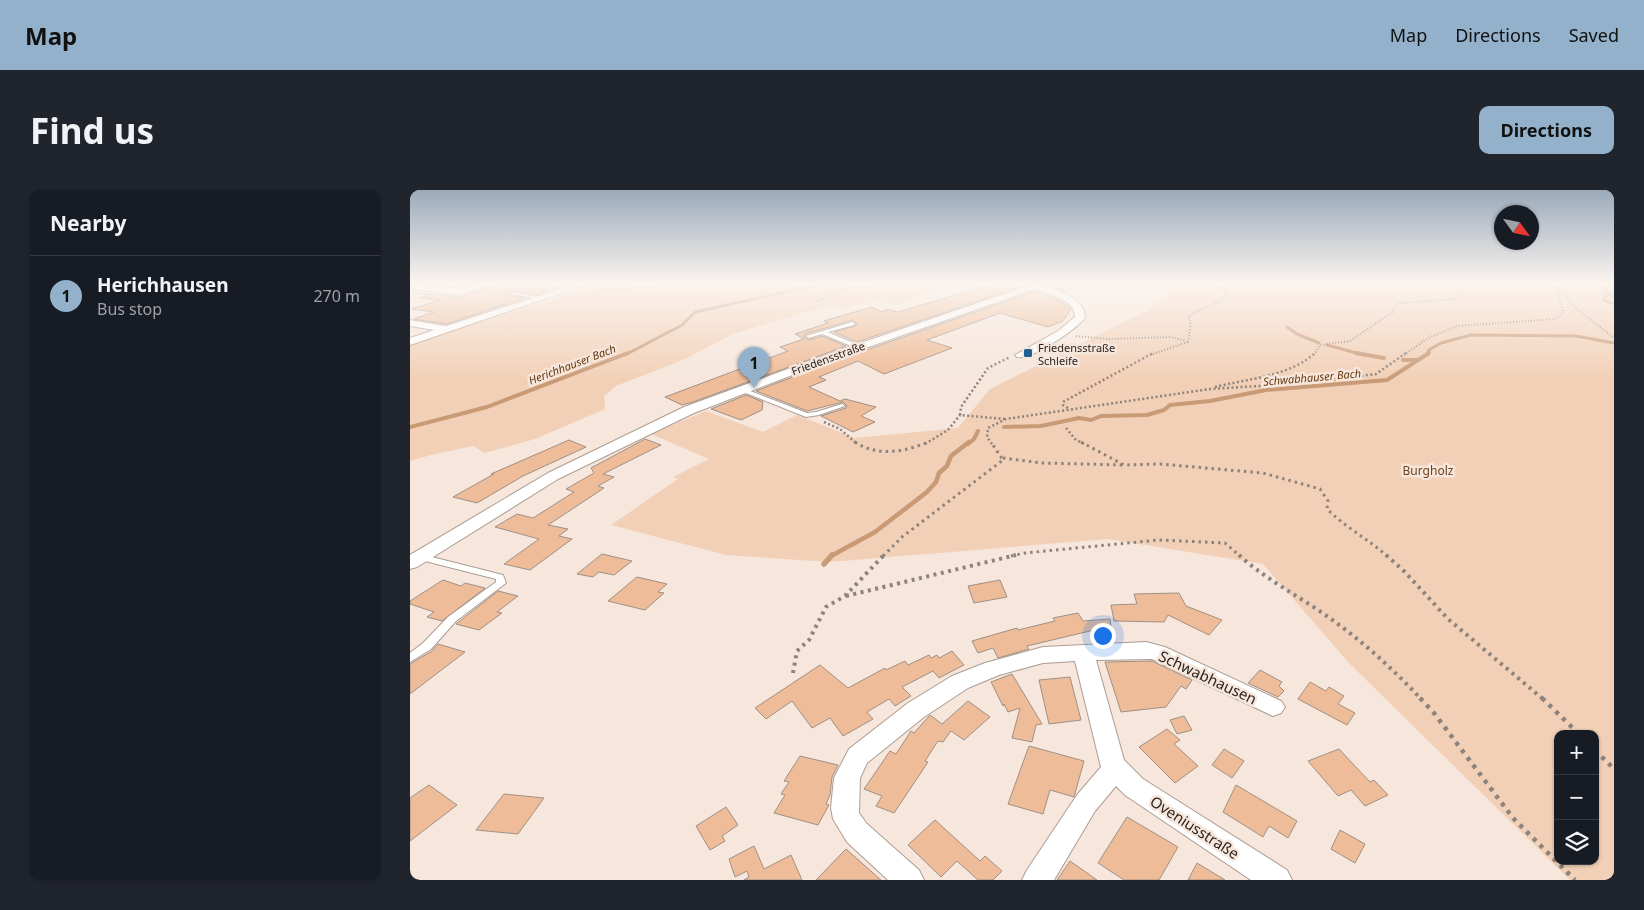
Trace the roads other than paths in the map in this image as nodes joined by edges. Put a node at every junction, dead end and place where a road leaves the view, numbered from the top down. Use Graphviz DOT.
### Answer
graph roads {
  1 [pos="489,316"];
  2 [pos="947,316"];
  3 [pos="1080,316"];
  4 [pos="410,323"];
  5 [pos="852,324"];
  6 [pos="448,329"];
  7 [pos="822,332"];
  8 [pos="809,336"];
  9 [pos="410,342"];
  10 [pos="858,347"];
  11 [pos="1021,355"];
  12 [pos="740,389"];
  13 [pos="842,406"];
  14 [pos="415,560"];
  15 [pos="1083,654"];
  16 [pos="410,658"];
  17 [pos="1273,708"];
  18 [pos="1115,769"];
  19 [pos="909,880"];
  20 [pos="1037,880"];
  21 [pos="1278,880"];
  1 -- 6 [label="street"];
  2 -- 10 [label="street, Friedensstraße"];
  3 -- 11 [label="street, Friedensstraße"];
  4 -- 6 [label="street"];
  5 -- 7 [label="lane"];
  6 -- 9 [label="street"];
  7 -- 8 [label="lane"];
  7 -- 10 [label="lane"];
  10 -- 12 [label="street, Friedensstraße"];
  12 -- 13 [label="lane"];
  12 -- 14 [label="street, Friedensstraße"];
  14 -- 16 [label="lane"];
  15 -- 17 [label="street, Schwabhausen"];
  15 -- 18 [label="street"];
  15 -- 19 [label="street, Schwabhausen"];
  18 -- 20 [label="street"];
  18 -- 21 [label="street, Oveniusstraße"];
}
